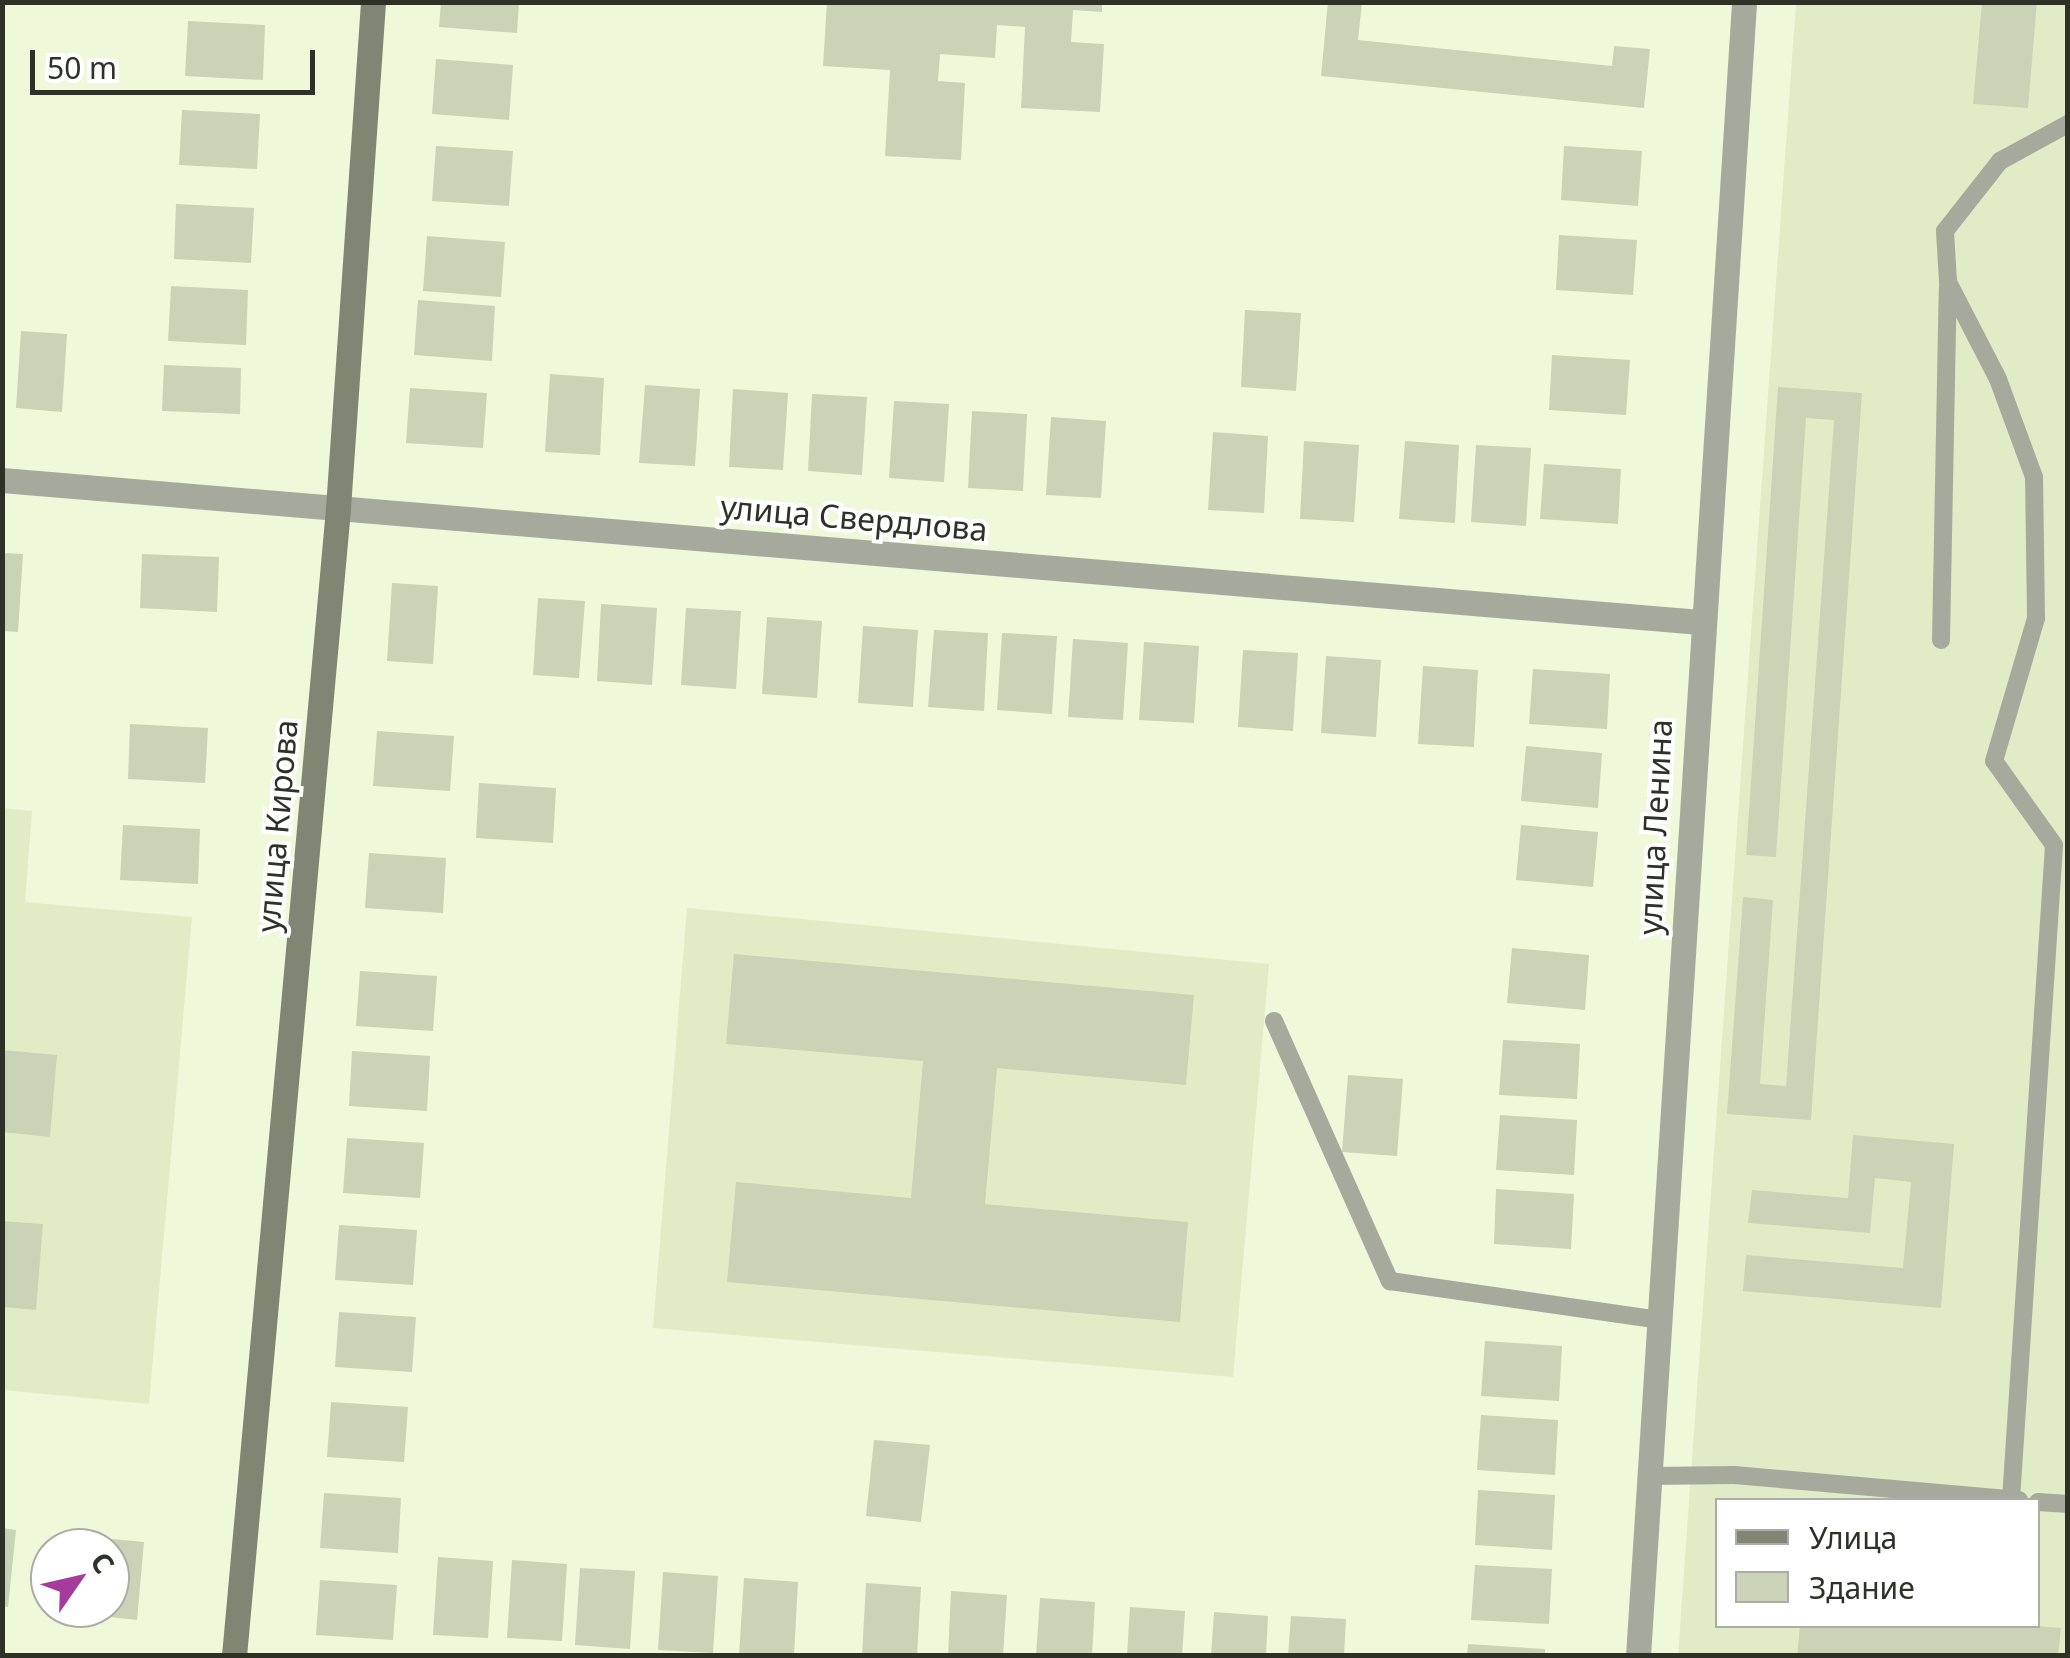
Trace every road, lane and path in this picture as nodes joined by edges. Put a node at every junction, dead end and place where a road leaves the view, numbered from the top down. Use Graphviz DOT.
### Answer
graph roads {
  1 [pos="373,2"];
  2 [pos="1744,2"];
  3 [pos="2068,124"];
  4 [pos="1948,282"];
  5 [pos="2,480"];
  6 [pos="338,508"];
  7 [pos="1700,622"];
  8 [pos="1941,640"];
  9 [pos="1274,1021"];
  10 [pos="1659,1320"];
  11 [pos="1650,1476"];
  12 [pos="1989,1498"];
  13 [pos="2011,1498"];
  14 [pos="2040,1502"];
  15 [pos="2068,1504"];
  16 [pos="234,1656"];
  17 [pos="1638,1656"];
  1 -- 6 [label="street, улица Кирова"];
  2 -- 7 [label="street, улица Ленина"];
  3 -- 4 [label="lane"];
  4 -- 8 [label="lane"];
  4 -- 13 [label="lane"];
  5 -- 6 [label="street, улица Свердлова"];
  6 -- 7 [label="street, улица Свердлова"];
  6 -- 16 [label="street, улица Кирова"];
  7 -- 10 [label="street, улица Ленина"];
  9 -- 10 [label="lane"];
  10 -- 11 [label="street, улица Ленина"];
  11 -- 12 [label="lane"];
  11 -- 17 [label="street, улица Ленина"];
  14 -- 15 [label="lane"];
}
